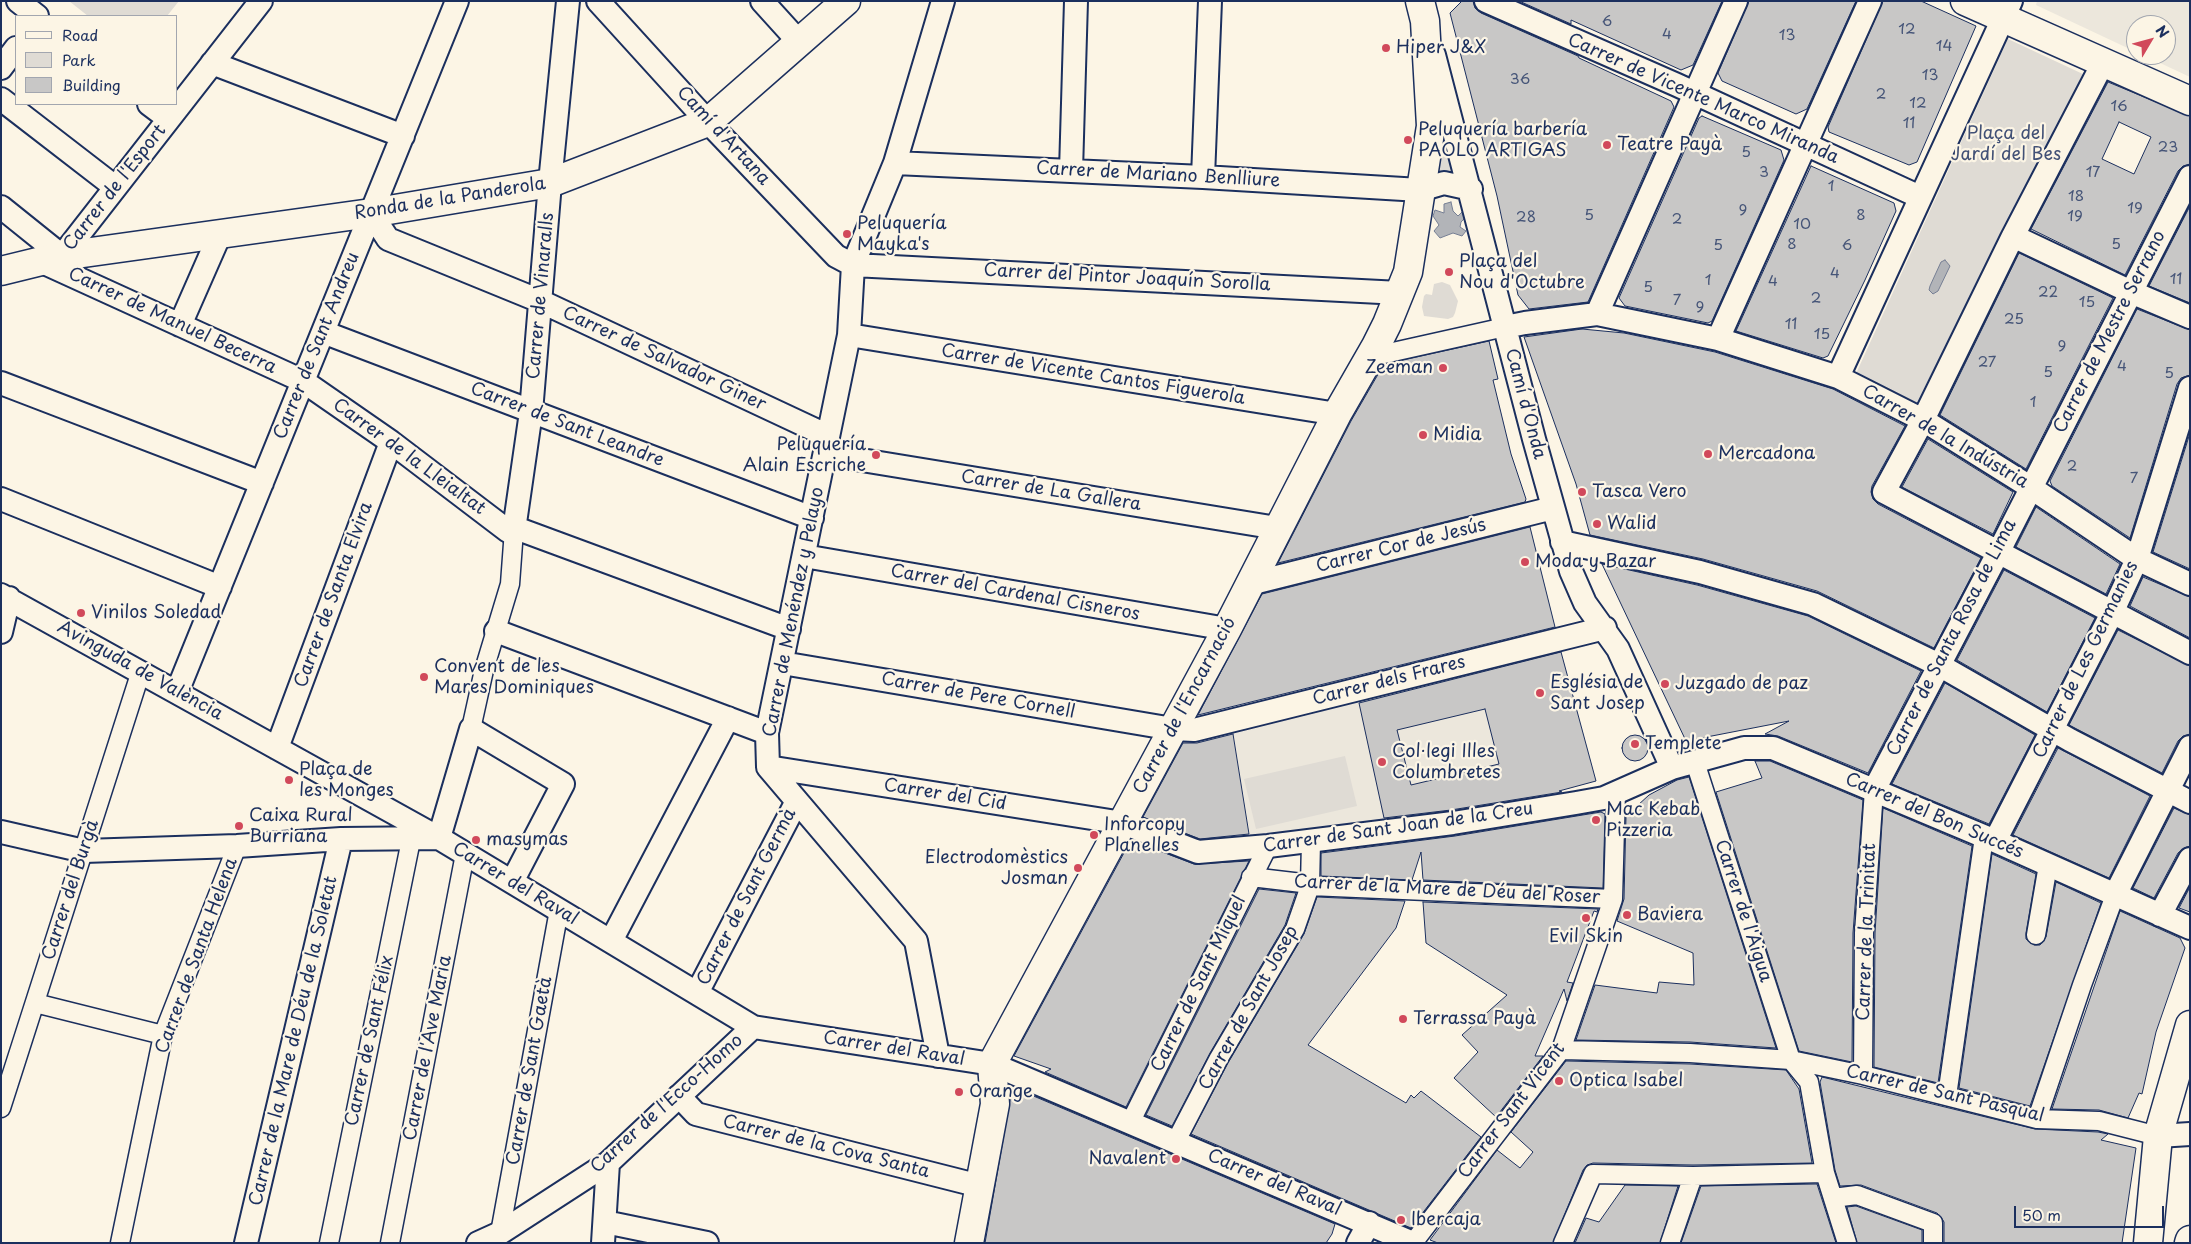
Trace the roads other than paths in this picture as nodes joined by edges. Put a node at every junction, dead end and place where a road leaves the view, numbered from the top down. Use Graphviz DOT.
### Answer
graph roads {
  1 [pos="18,1"];
  2 [pos="261,1"];
  3 [pos="568,1"];
  4 [pos="598,1"];
  5 [pos="762,1"];
  6 [pos="846,1"];
  7 [pos="943,1"];
  8 [pos="1076,1"];
  9 [pos="1210,1"];
  10 [pos="1486,1"];
  11 [pos="1736,1"];
  12 [pos="1870,1"];
  13 [pos="1965,1"];
  14 [pos="456,2"];
  15 [pos="2007,10"];
  16 [pos="1423,11"];
  17 [pos="36,15"];
  18 [pos="800,43"];
  19 [pos="15,49"];
  20 [pos="2103,63"];
  21 [pos="212,64"];
  22 [pos="1,68"];
  23 [pos="1694,93"];
  24 [pos="1,99"];
  25 [pos="2190,101"];
  26 [pos="150,105"];
  27 [pos="169,119"];
  28 [pos="708,122"];
  29 [pos="402,136"];
  30 [pos="1805,146"];
  31 [pos="895,163"];
  32 [pos="1071,171"];
  33 [pos="1203,177"];
  34 [pos="2190,177"];
  35 [pos="550,184"];
  36 [pos="115,187"];
  37 [pos="1471,189"];
  38 [pos="1420,190"];
  39 [pos="1920,197"];
  40 [pos="1,207"];
  41 [pos="371,213"];
  42 [pos="220,234"];
  43 [pos="2013,236"];
  44 [pos="51,258"];
  45 [pos="853,264"];
  46 [pos="1,270"];
  47 [pos="2131,292"];
  48 [pos="1400,293"];
  49 [pos="540,301"];
  50 [pos="1596,314"];
  51 [pos="2190,317"];
  52 [pos="180,325"];
  53 [pos="1505,327"];
  54 [pos="323,332"];
  55 [pos="849,335"];
  56 [pos="1718,338"];
  57 [pos="1376,346"];
  58 [pos="1838,377"];
  59 [pos="303,381"];
  60 [pos="1,383"];
  61 [pos="2190,388"];
  62 [pos="531,412"];
  63 [pos="1337,414"];
  64 [pos="1923,420"];
  65 [pos="391,442"];
  66 [pos="826,445"];
  67 [pos="262,483"];
  68 [pos="2030,487"];
  69 [pos="1,499"];
  70 [pos="1552,508"];
  71 [pos="812,518"];
  72 [pos="1278,528"];
  73 [pos="514,530"];
  74 [pos="1562,542"];
  75 [pos="1998,553"];
  76 [pos="804,556"];
  77 [pos="2137,559"];
  78 [pos="1249,584"];
  79 [pos="2190,584"];
  80 [pos="220,587"];
  81 [pos="5,596"];
  82 [pos="2112,613"];
  83 [pos="1604,628"];
  84 [pos="789,629"];
  85 [pos="1227,629"];
  86 [pos="496,631"];
  87 [pos="1,632"];
  88 [pos="2190,654"];
  89 [pos="782,663"];
  90 [pos="1939,665"];
  91 [pos="141,671"];
  92 [pos="178,692"];
  93 [pos="728,718"];
  94 [pos="472,729"];
  95 [pos="1174,729"];
  96 [pos="2052,730"];
  97 [pos="767,733"];
  98 [pos="2190,747"];
  99 [pos="277,748"];
  100 [pos="1695,762"];
  101 [pos="768,767"];
  102 [pos="1672,768"];
  103 [pos="1874,790"];
  104 [pos="2169,791"];
  105 [pos="1616,792"];
  106 [pos="797,801"];
  107 [pos="2190,802"];
  108 [pos="1122,823"];
  109 [pos="1,832"];
  110 [pos="439,838"];
  111 [pos="341,839"];
  112 [pos="1990,839"];
  113 [pos="411,840"];
  114 [pos="1311,840"];
  115 [pos="237,846"];
  116 [pos="1268,846"];
  117 [pos="84,851"];
  118 [pos="465,854"];
  119 [pos="2190,860"];
  120 [pos="2048,865"];
  121 [pos="1251,877"];
  122 [pos="512,882"];
  123 [pos="1310,886"];
  124 [pos="2116,895"];
  125 [pos="1613,899"];
  126 [pos="559,910"];
  127 [pos="2160,915"];
  128 [pos="2190,928"];
  129 [pos="2036,935"];
  130 [pos="611,941"];
  131 [pos="697,993"];
  132 [pos="35,1003"];
  133 [pos="2190,1025"];
  134 [pos="754,1027"];
  135 [pos="163,1035"];
  136 [pos="1562,1050"];
  137 [pos="938,1056"];
  138 [pos="1790,1060"];
  139 [pos="992,1064"];
  140 [pos="1863,1075"];
  141 [pos="680,1096"];
  142 [pos="1947,1096"];
  143 [pos="1,1108"];
  144 [pos="2037,1119"];
  145 [pos="1130,1123"];
  146 [pos="2190,1134"];
  147 [pos="2158,1136"];
  148 [pos="1176,1141"];
  149 [pos="608,1163"];
  150 [pos="1825,1173"];
  151 [pos="1693,1176"];
  152 [pos="980,1186"];
  153 [pos="1832,1198"];
  154 [pos="1370,1223"];
  155 [pos="500,1232"];
  156 [pos="604,1232"];
  157 [pos="120,1243"];
  158 [pos="246,1243"];
  159 [pos="329,1243"];
  160 [pos="390,1243"];
  161 [pos="478,1243"];
  162 [pos="707,1243"];
  163 [pos="969,1243"];
  164 [pos="1358,1243"];
  165 [pos="1413,1243"];
  166 [pos="1563,1243"];
  167 [pos="1670,1243"];
  168 [pos="1847,1243"];
  169 [pos="1933,1243"];
  170 [pos="2148,1243"];
  1 -- 17 [label="street"];
  2 -- 21 [label="street, Carrer de l'Esport"];
  3 -- 35 [label="street, Carrer de Vinaralls"];
  4 -- 28 [label="street, Camí d'Artana"];
  5 -- 18 [label="street"];
  6 -- 18 [label="street, Ronda de la Panderola"];
  7 -- 31 [label="street, Carrer de Menéndez y Pelayo"];
  8 -- 32 [label="street"];
  9 -- 33 [label="street"];
  10 -- 23 [label="street, Carrer de Vicente Marco Miranda"];
  11 -- 23 [label="street"];
  12 -- 30 [label="street"];
  13 -- 15 [label="street"];
  14 -- 29 [label="street, Carrer de Sant Andreu"];
  15 -- 20 [label="street"];
  15 -- 39 [label="street"];
  16 -- 37 [label="street, Camí d'Onda"];
  16 -- 38 [label="street, Camí d'Onda"];
  18 -- 28 [label="street, Ronda de la Panderola"];
  19 -- 22 [label="street"];
  20 -- 25 [label="street"];
  20 -- 43 [label="street"];
  21 -- 27 [label="street, Carrer de l'Esport"];
  21 -- 29 [label="street"];
  23 -- 30 [label="street, Carrer de Vicente Marco Miranda"];
  23 -- 50 [label="street"];
  24 -- 36 [label="street"];
  26 -- 27 [label="street"];
  27 -- 36 [label="street, Carrer de l'Esport"];
  28 -- 35 [label="street, Ronda de la Panderola"];
  28 -- 45 [label="street, Camí d'Artana"];
  29 -- 41 [label="street, Carrer de Sant Andreu"];
  30 -- 39 [label="street, Carrer de Vicente Marco Miranda"];
  30 -- 56 [label="street"];
  31 -- 32 [label="street, Carrer de Mariano Benlliure"];
  31 -- 45 [label="street, Carrer de Menéndez y Pelayo"];
  32 -- 33 [label="street, Carrer de Mariano Benlliure"];
  33 -- 38 [label="street, Carrer de Mariano Benlliure"];
  34 -- 47 [label="street, Carrer de Mestre Serrano"];
  35 -- 41 [label="street, Ronda de la Panderola"];
  35 -- 49 [label="street, Carrer de Vinaralls"];
  36 -- 44 [label="street, Carrer de l'Esport"];
  37 -- 38 [label="street"];
  37 -- 53 [label="street, Camí d'Onda"];
  38 -- 48 [label="street"];
  39 -- 58 [label="street"];
  40 -- 44 [label="street, Carrer de Manuel Becerra"];
  41 -- 42 [label="street, Ronda de la Panderola"];
  41 -- 49 [label="street, Carrer de Salvador Giner"];
  41 -- 54 [label="street, Carrer de Sant Andreu"];
  42 -- 44 [label="street, Ronda de la Panderola"];
  42 -- 52 [label="street"];
  43 -- 47 [label="street"];
  43 -- 64 [label="street"];
  44 -- 46 [label="street, Ronda de la Panderola"];
  44 -- 52 [label="street, Carrer de Manuel Becerra"];
  45 -- 48 [label="street, Carrer del Pintor Joaquín Sorolla"];
  45 -- 55 [label="street, Carrer de Menéndez y Pelayo"];
  47 -- 51 [label="street"];
  47 -- 68 [label="street, Carrer de Mestre Serrano"];
  48 -- 57 [label="street"];
  49 -- 62 [label="street, Carrer de Vinaralls"];
  49 -- 66 [label="street, Carrer de Salvador Giner"];
  50 -- 53 [label="street, Carrer de la Indústria"];
  50 -- 56 [label="street, Carrer de la Indústria"];
  52 -- 59 [label="street, Carrer de Manuel Becerra"];
  53 -- 57 [label="street"];
  53 -- 70 [label="street, Camí d'Onda"];
  54 -- 59 [label="street, Carrer de Sant Andreu"];
  54 -- 62 [label="street, Carrer de Sant Leandre"];
  55 -- 63 [label="street, Carrer de Vicente Cantos Figuerola"];
  55 -- 66 [label="street, Carrer de Menéndez y Pelayo"];
  56 -- 58 [label="street, Carrer de la Indústria"];
  57 -- 63 [label="street, Carrer de l'Encarnació"];
  58 -- 64 [label="street, Carrer de la Indústria"];
  59 -- 65 [label="street, Carrer de la Lleialtat"];
  59 -- 67 [label="street, Carrer de Sant Andreu"];
  60 -- 67 [label="street"];
  61 -- 77 [label="street, Carrer de Les Germanies"];
  62 -- 71 [label="street, Carrer de Sant Leandre"];
  62 -- 73 [label="street, Carrer de Vinaralls"];
  63 -- 72 [label="street, Carrer de l'Encarnació"];
  64 -- 68 [label="street, Carrer de la Indústria"];
  64 -- 75 [label="street"];
  65 -- 73 [label="street, Carrer de la Lleialtat"];
  65 -- 99 [label="street, Carrer de Santa Elvira"];
  66 -- 71 [label="street, Carrer de Menéndez y Pelayo"];
  66 -- 72 [label="street, Carrer de La Gallera"];
  67 -- 80 [label="street, Carrer de Sant Andreu"];
  68 -- 75 [label="street, Carrer de Santa Rosa de Lima"];
  68 -- 77 [label="street, Carrer de la Indústria"];
  69 -- 80 [label="street"];
  70 -- 74 [label="street, Camí d'Onda"];
  70 -- 78 [label="street, Carrer Cor de Jesús"];
  71 -- 76 [label="street, Carrer de Menéndez y Pelayo"];
  72 -- 78 [label="street, Carrer de l'Encarnació"];
  73 -- 84 [label="street, Carrer de la Lleialtat"];
  73 -- 86 [label="street"];
  74 -- 83 [label="street, Camí d'Onda"];
  74 -- 90 [label="street"];
  75 -- 82 [label="street"];
  75 -- 90 [label="street, Carrer de Santa Rosa de Lima"];
  76 -- 84 [label="street, Carrer de Menéndez y Pelayo"];
  76 -- 85 [label="street, Carrer del Cardenal Cisneros"];
  77 -- 79 [label="street, Carrer de la Indústria"];
  77 -- 82 [label="street, Carrer de Les Germanies"];
  78 -- 85 [label="street, Carrer de l'Encarnació"];
  80 -- 92 [label="street, Carrer de Sant Andreu"];
  81 -- 87 [label="street"];
  81 -- 91 [label="street, Avinguda de València"];
  82 -- 88 [label="street"];
  82 -- 96 [label="street, Carrer de Les Germanies"];
  83 -- 95 [label="street, Carrer dels Frares"];
  83 -- 102 [label="street, Camí d'Onda"];
  84 -- 89 [label="street, Carrer de Menéndez y Pelayo"];
  85 -- 95 [label="street, Carrer de l'Encarnació"];
  86 -- 93 [label="street"];
  86 -- 94 [label="street"];
  89 -- 95 [label="street, Carrer de Pere Cornell"];
  89 -- 97 [label="street, Carrer de Menéndez y Pelayo"];
  90 -- 96 [label="street"];
  90 -- 103 [label="street, Carrer de Santa Rosa de Lima"];
  91 -- 92 [label="street, Avinguda de València"];
  91 -- 117 [label="street, Carrer del Burgà"];
  92 -- 99 [label="street, Avinguda de València"];
  93 -- 97 [label="street"];
  93 -- 130 [label="street"];
  94 -- 110 [label="street"];
  94 -- 122 [label="street"];
  95 -- 108 [label="street, Carrer de l'Encarnació"];
  96 -- 104 [label="street"];
  96 -- 112 [label="street, Carrer de Les Germanies"];
  97 -- 101 [label="street, Carrer de Menéndez y Pelayo"];
  98 -- 104 [label="street"];
  99 -- 110 [label="street"];
  100 -- 102 [label="street, Carrer del Bon Succés"];
  100 -- 103 [label="street, Carrer del Bon Succés"];
  100 -- 138 [label="street, Carrer de l'Aigua"];
  101 -- 106 [label="street"];
  101 -- 108 [label="street, Carrer del Cid"];
  102 -- 105 [label="street, Carrer de Sant Joan de la Creu"];
  103 -- 112 [label="street, Carrer del Bon Succés"];
  103 -- 140 [label="street, Carrer de la Trinitat"];
  104 -- 107 [label="street"];
  104 -- 124 [label="street"];
  105 -- 114 [label="street, Carrer de Sant Joan de la Creu"];
  105 -- 125 [label="street, Carrer Sant Vicent"];
  106 -- 131 [label="street, Carrer de Sant Germà"];
  106 -- 137 [label="street"];
  108 -- 116 [label="street, Carrer de Sant Joan de la Creu"];
  108 -- 139 [label="street, Carrer de l'Encarnació"];
  109 -- 117 [label="street"];
  110 -- 113 [label="street"];
  110 -- 118 [label="street, Carrer del Raval"];
  111 -- 113 [label="street"];
  111 -- 115 [label="street"];
  111 -- 158 [label="street, Carrer de la Mare de Déu de la Soletat"];
  112 -- 120 [label="street, Carrer del Bon Succés"];
  112 -- 142 [label="street"];
  113 -- 159 [label="street, Carrer de Sant Félix"];
  114 -- 116 [label="street, Carrer de Sant Joan de la Creu"];
  114 -- 123 [label="street, Carrer de Sant Josep"];
  115 -- 117 [label="street"];
  115 -- 135 [label="street, Carrer de Santa Helena"];
  116 -- 121 [label="street, Carrer de Sant Miquel"];
  117 -- 132 [label="street, Carrer del Burgà"];
  118 -- 122 [label="street, Carrer del Raval"];
  118 -- 160 [label="street, Carrer de l'Ave Maria"];
  119 -- 127 [label="street"];
  120 -- 124 [label="street, Carrer del Bon Succés"];
  120 -- 129 [label="street"];
  121 -- 123 [label="street, Carrer de la Mare de Déu del Roser"];
  121 -- 145 [label="street, Carrer de Sant Miquel"];
  122 -- 126 [label="street, Carrer del Raval"];
  123 -- 125 [label="street, Carrer de la Mare de Déu del Roser"];
  123 -- 148 [label="street, Carrer de Sant Josep"];
  124 -- 127 [label="street, Carrer del Bon Succés"];
  124 -- 144 [label="street"];
  125 -- 136 [label="street, Carrer Sant Vicent"];
  126 -- 130 [label="street, Carrer del Raval"];
  126 -- 155 [label="street, Carrer de Sant Gaetà"];
  127 -- 128 [label="street, Carrer del Bon Succés"];
  130 -- 131 [label="street, Carrer del Raval"];
  131 -- 134 [label="street, Carrer del Raval"];
  132 -- 135 [label="street"];
  132 -- 143 [label="street, Carrer del Burgà"];
  133 -- 147 [label="street"];
  134 -- 137 [label="street, Carrer del Raval"];
  134 -- 141 [label="street, Carrer de l'Ecco-Homo"];
  135 -- 157 [label="street, Carrer de Santa Helena"];
  136 -- 138 [label="street, Carrer de Sant Pasqual"];
  136 -- 165 [label="street, Carrer Sant Vicent"];
  137 -- 139 [label="street, Carrer del Raval"];
  138 -- 140 [label="street, Carrer de Sant Pasqual"];
  138 -- 150 [label="street"];
  139 -- 145 [label="street, Carrer del Raval"];
  139 -- 152 [label="street"];
  140 -- 142 [label="street, Carrer de Sant Pasqual"];
  141 -- 149 [label="street, Carrer de l'Ecco-Homo"];
  141 -- 152 [label="street, Carrer de la Cova Santa"];
  142 -- 144 [label="street, Carrer de Sant Pasqual"];
  144 -- 147 [label="street, Carrer de Sant Pasqual"];
  145 -- 148 [label="street, Carrer del Raval"];
  146 -- 147 [label="street"];
  147 -- 170 [label="street"];
  148 -- 154 [label="street, Carrer del Raval"];
  149 -- 155 [label="street, Carrer de l'Ecco-Homo"];
  149 -- 156 [label="street"];
  150 -- 151 [label="street"];
  150 -- 153 [label="street"];
  151 -- 166 [label="street"];
  151 -- 167 [label="street"];
  152 -- 163 [label="street"];
  153 -- 168 [label="street"];
  153 -- 169 [label="street"];
  154 -- 164 [label="street"];
  154 -- 165 [label="street, Carrer del Raval"];
  155 -- 161 [label="street, Carrer de l'Ecco-Homo"];
  156 -- 162 [label="street"];
}
